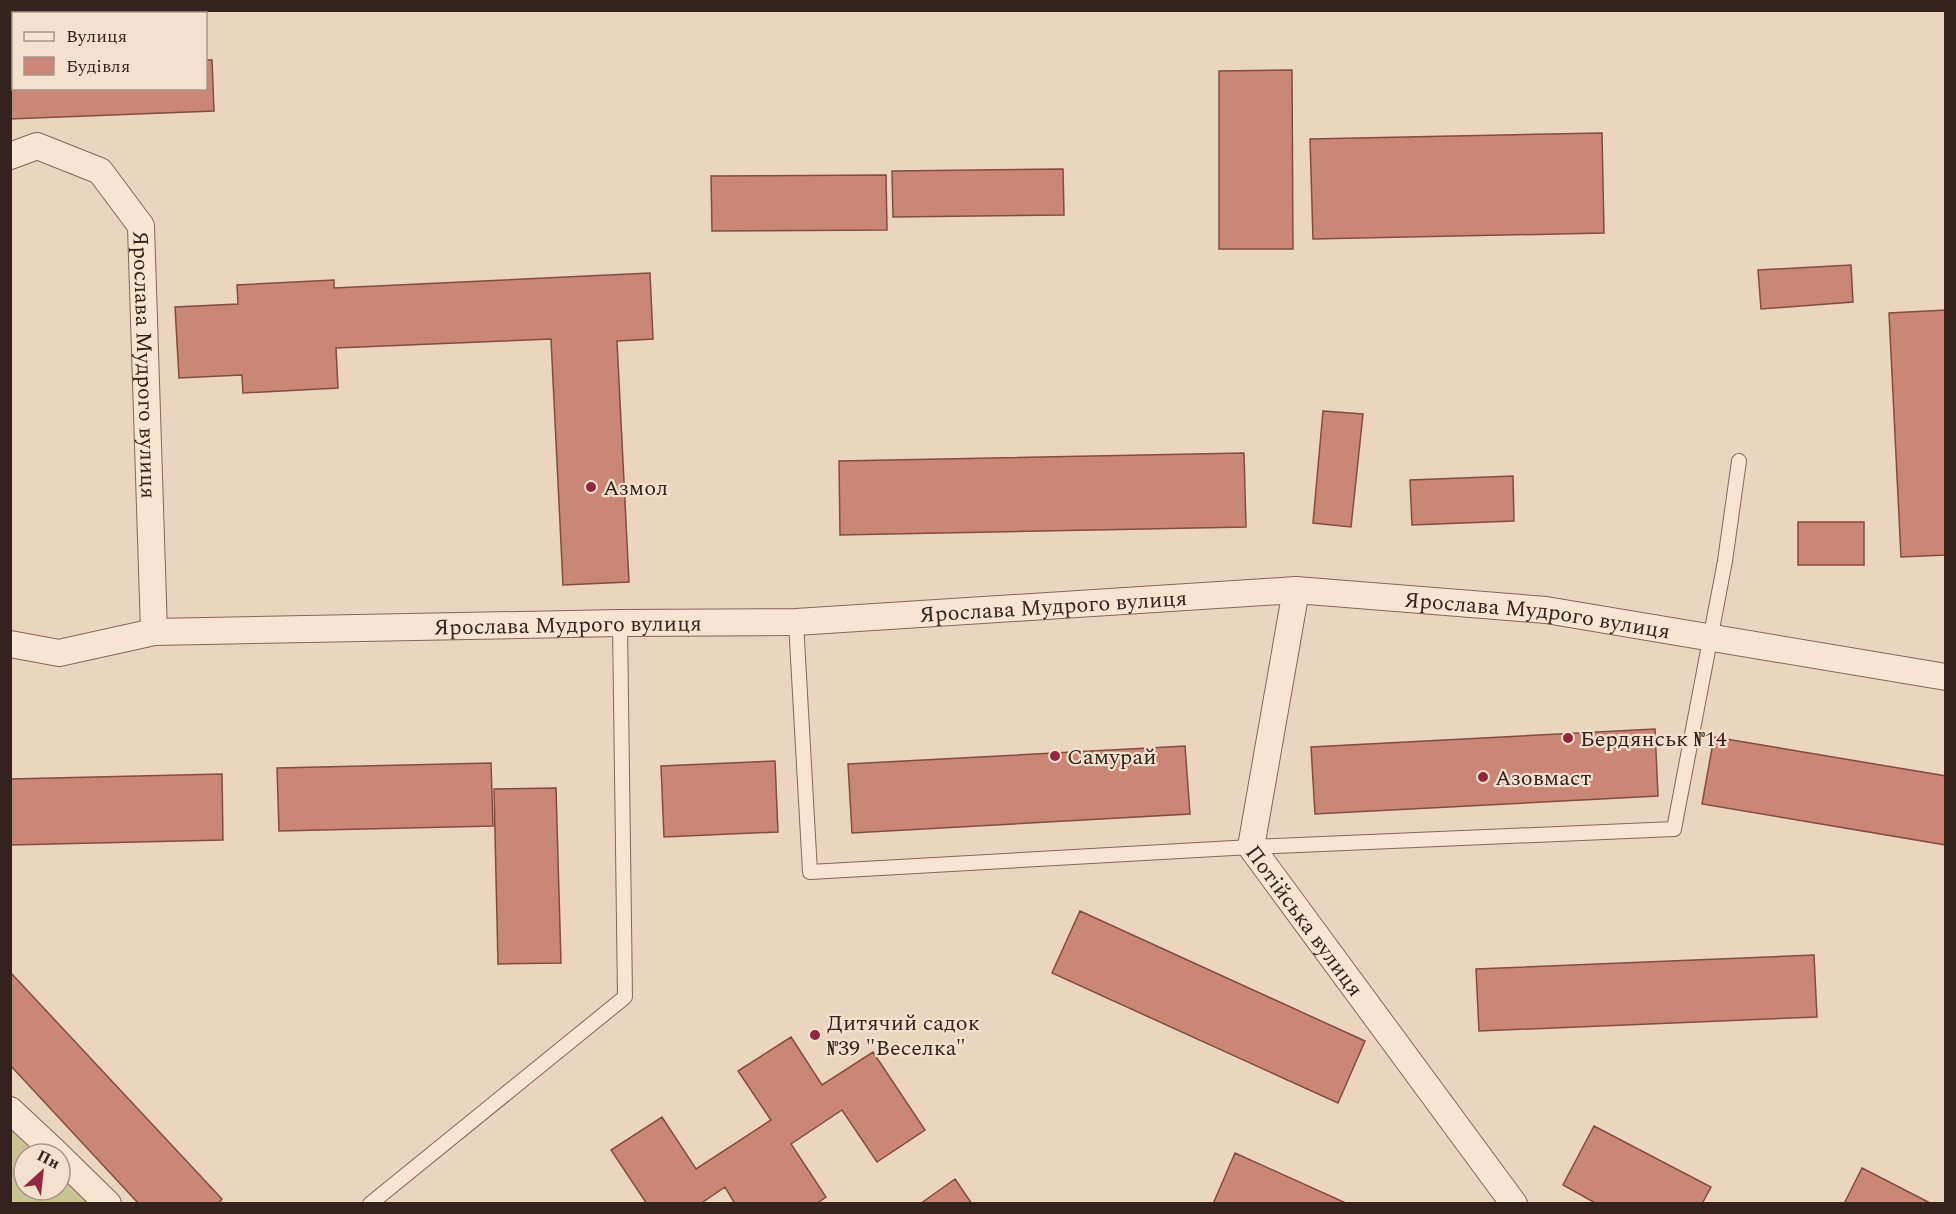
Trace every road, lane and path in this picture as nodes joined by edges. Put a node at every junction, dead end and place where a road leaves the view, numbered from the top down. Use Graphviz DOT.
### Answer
graph roads {
  1 [pos="10,156"];
  2 [pos="1739,461"];
  3 [pos="1296,590"];
  4 [pos="796,622"];
  5 [pos="620,623"];
  6 [pos="154,632"];
  7 [pos="1710,638"];
  8 [pos="10,644"];
  9 [pos="1946,677"];
  10 [pos="1251,847"];
  11 [pos="10,1110"];
  12 [pos="44,1142"];
  13 [pos="72,1168"];
  14 [pos="108,1203"];
  15 [pos="370,1203"];
  16 [pos="1514,1203"];
  1 -- 6 [label="street, Ярослава Мудрого вулиця"];
  2 -- 7 [label="lane"];
  3 -- 4 [label="street, Ярослава Мудрого вулиця"];
  3 -- 7 [label="street, Ярослава Мудрого вулиця"];
  3 -- 10 [label="street, Потійська вулиця"];
  4 -- 5 [label="street, Ярослава Мудрого вулиця"];
  4 -- 10 [label="lane"];
  5 -- 6 [label="street, Ярослава Мудрого вулиця"];
  5 -- 15 [label="lane"];
  6 -- 8 [label="street, Ярослава Мудрого вулиця"];
  7 -- 9 [label="street, Ярослава Мудрого вулиця"];
  7 -- 10 [label="lane"];
  10 -- 16 [label="street, Потійська вулиця"];
  11 -- 12 [label="street"];
  13 -- 14 [label="street"];
}
